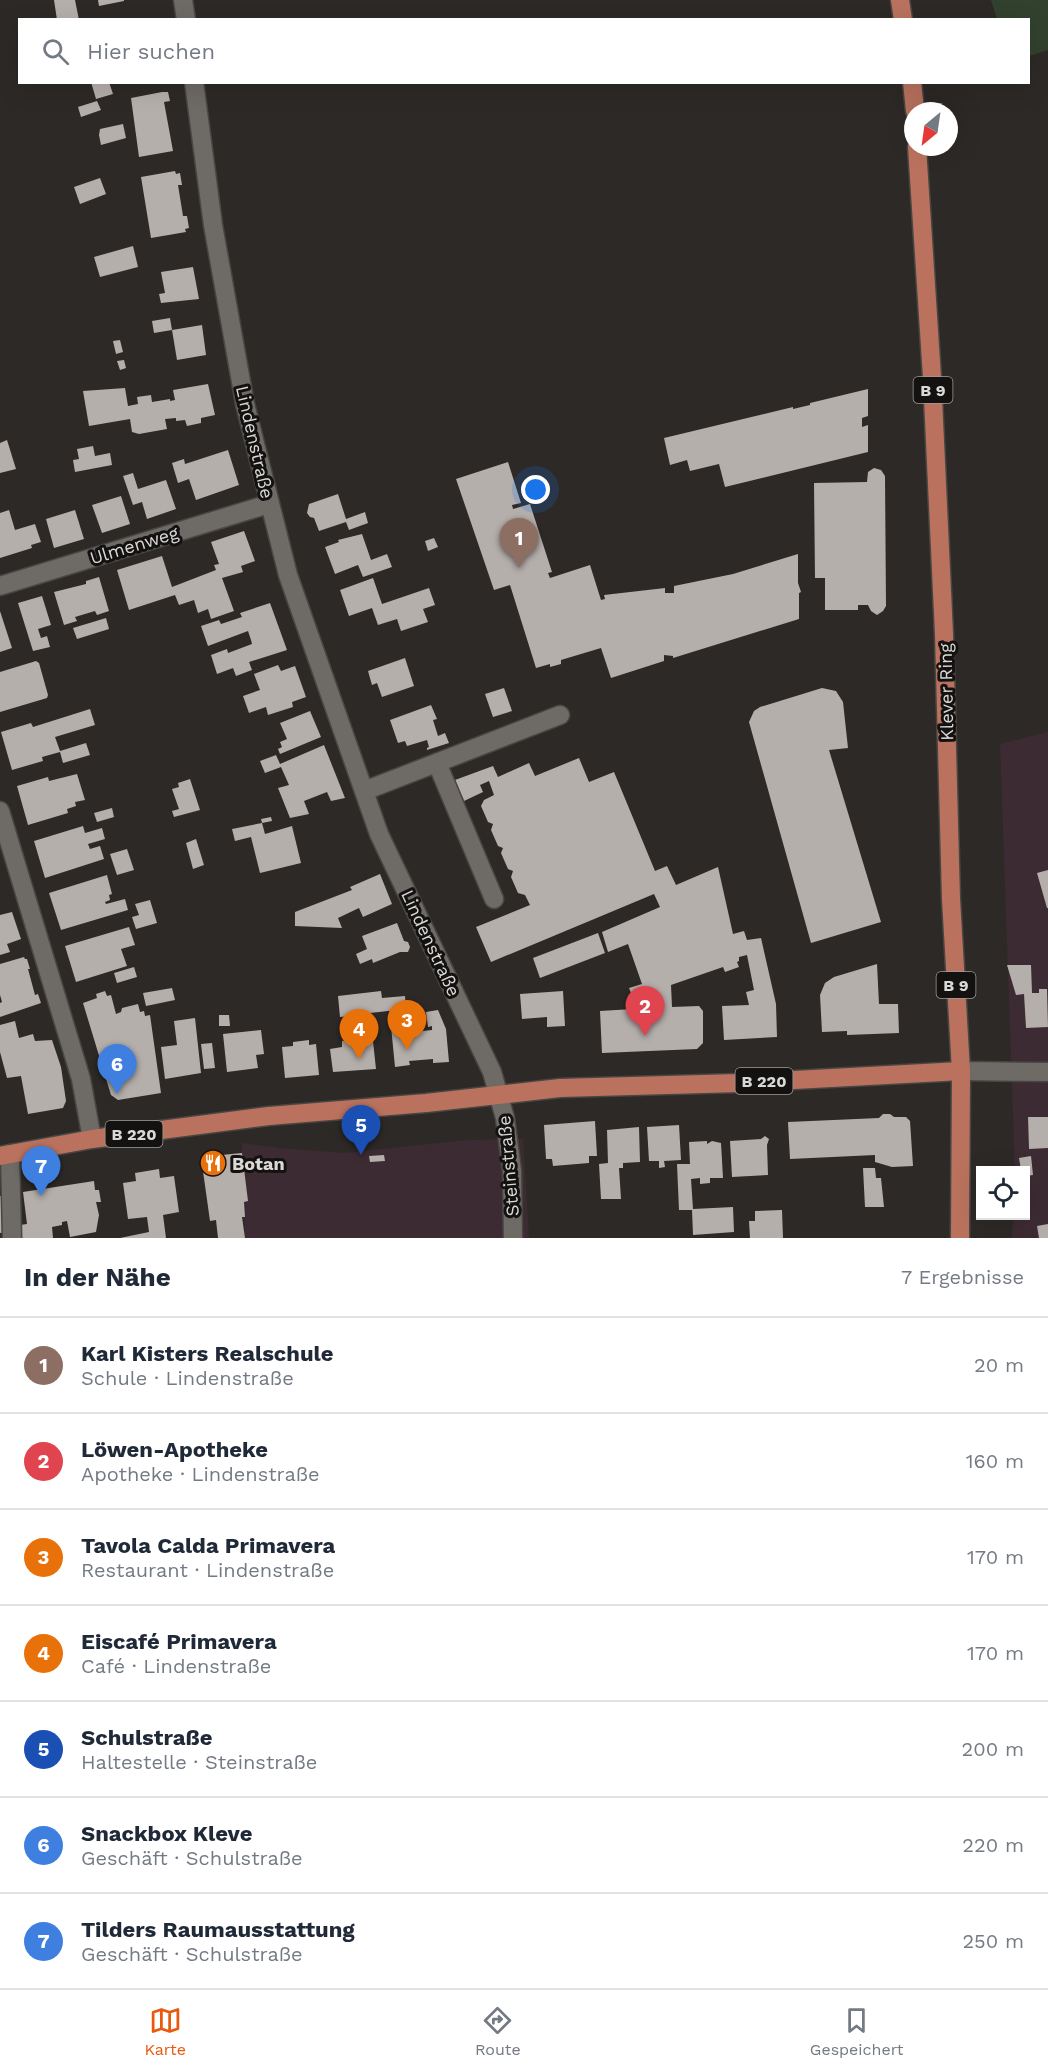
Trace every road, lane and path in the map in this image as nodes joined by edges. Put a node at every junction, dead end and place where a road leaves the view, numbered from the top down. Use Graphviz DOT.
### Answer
graph roads {
  1 [pos="183,0"];
  2 [pos="900,0"];
  3 [pos="186,18"];
  4 [pos="903,18"];
  5 [pos="194,84"];
  6 [pos="912,84"];
  7 [pos="914,102"];
  8 [pos="918,156"];
  9 [pos="269,504"];
  10 [pos="0,586"];
  11 [pos="560,715"];
  12 [pos="437,763"];
  13 [pos="363,791"];
  14 [pos="0,811"];
  15 [pos="495,899"];
  16 [pos="961,1071"];
  17 [pos="1048,1072"];
  18 [pos="499,1094"];
  19 [pos="92,1139"];
  20 [pos="5,1155"];
  21 [pos="12,1238"];
  22 [pos="513,1238"];
  23 [pos="960,1238"];
  1 -- 3 [label="street"];
  2 -- 4 [label="main road"];
  5 -- 9 [label="street, Lindenstraße"];
  6 -- 7 [label="main road"];
  8 -- 16 [label="main road, Klever Ring / B 9"];
  9 -- 10 [label="street, Ulmenweg"];
  9 -- 13 [label="street, Lindenstraße"];
  11 -- 12 [label="street"];
  12 -- 13 [label="street"];
  12 -- 15 [label="street"];
  13 -- 18 [label="street, Lindenstraße"];
  14 -- 19 [label="street"];
  16 -- 17 [label="street"];
  16 -- 18 [label="main road, B 220"];
  16 -- 23 [label="main road, Klever Ring / B 9"];
  18 -- 19 [label="main road, B 220"];
  18 -- 22 [label="street, Steinstraße"];
  19 -- 20 [label="main road, B 220"];
  20 -- 21 [label="street"];
}
